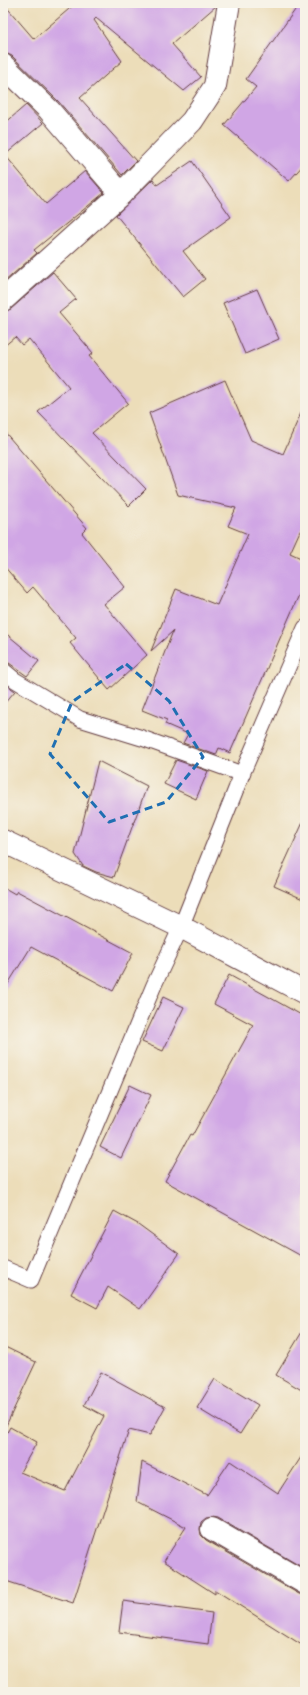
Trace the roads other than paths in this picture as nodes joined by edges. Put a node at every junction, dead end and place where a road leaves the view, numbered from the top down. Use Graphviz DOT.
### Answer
graph roads {
  1 [pos="229,3"];
  2 [pos="3,65"];
  3 [pos="121,194"];
  4 [pos="3,300"];
  5 [pos="305,628"];
  6 [pos="3,670"];
  7 [pos="242,774"];
  8 [pos="3,841"];
  9 [pos="181,927"];
  10 [pos="305,993"];
  11 [pos="3,1268"];
  12 [pos="212,1529"];
  13 [pos="305,1583"];
  1 -- 3 [label="street"];
  2 -- 3 [label="street"];
  3 -- 4 [label="street"];
  5 -- 7 [label="lane"];
  6 -- 7 [label="lane"];
  7 -- 9 [label="lane"];
  8 -- 9 [label="street"];
  9 -- 10 [label="street"];
  9 -- 11 [label="lane"];
  12 -- 13 [label="street"];
}
